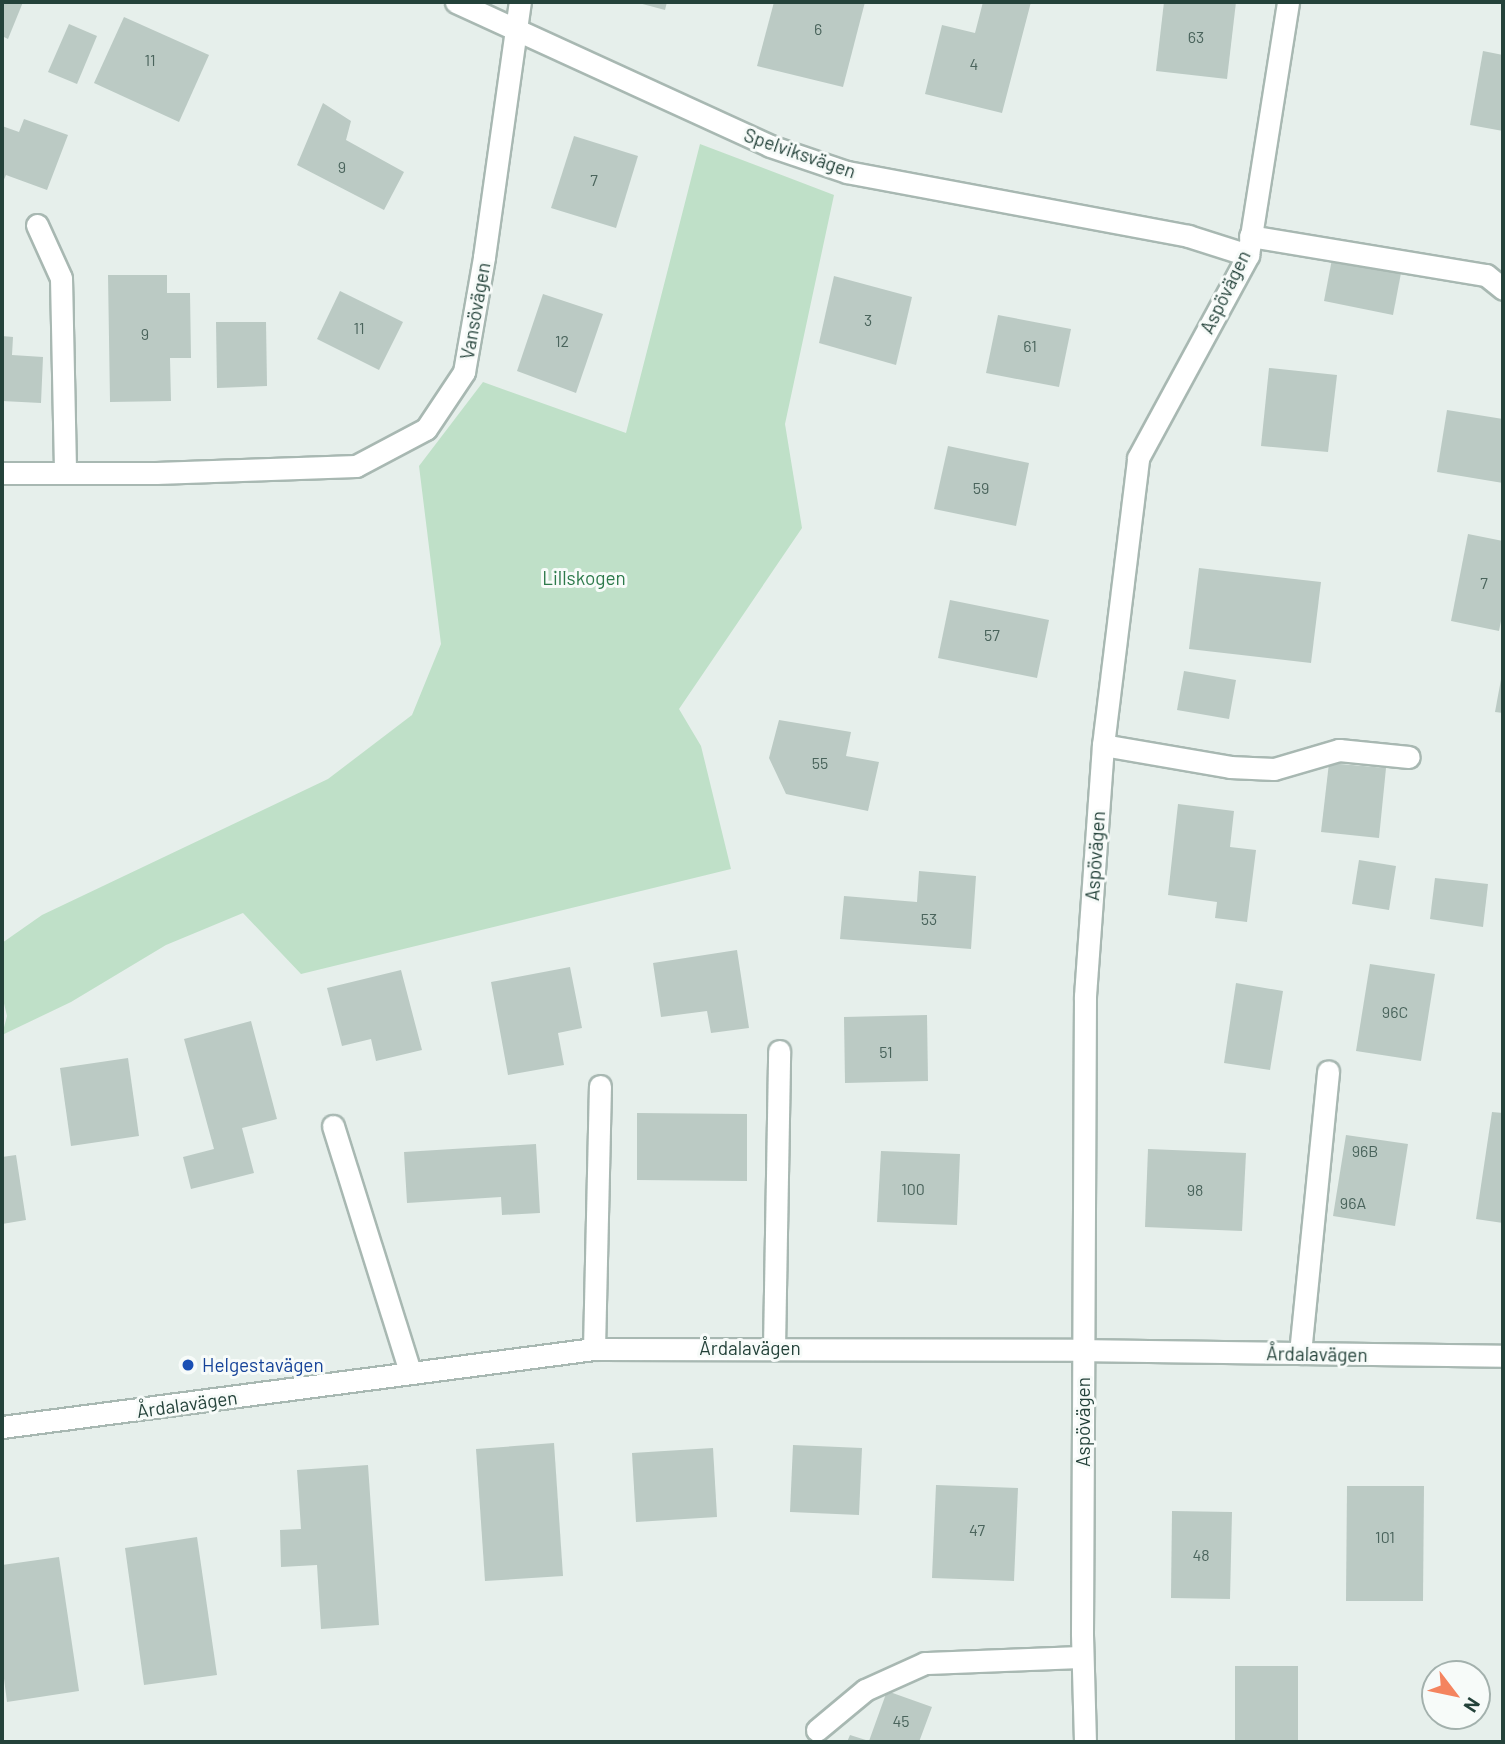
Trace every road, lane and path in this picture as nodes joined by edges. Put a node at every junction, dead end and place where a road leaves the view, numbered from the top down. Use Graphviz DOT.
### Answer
graph roads {
  1 [pos="456,2"];
  2 [pos="520,2"];
  3 [pos="1288,2"];
  4 [pos="515,27"];
  5 [pos="37,225"];
  6 [pos="1249,245"];
  7 [pos="1503,289"];
  8 [pos="2,473"];
  9 [pos="65,473"];
  10 [pos="1103,745"];
  11 [pos="1409,757"];
  12 [pos="779,1051"];
  13 [pos="1328,1071"];
  14 [pos="600,1086"];
  15 [pos="333,1126"];
  16 [pos="774,1348"];
  17 [pos="594,1349"];
  18 [pos="1083,1350"];
  19 [pos="1300,1353"];
  20 [pos="1503,1356"];
  21 [pos="410,1372"];
  22 [pos="2,1427"];
  23 [pos="1082,1657"];
  24 [pos="817,1730"];
  25 [pos="1085,1742"];
  1 -- 4 [label="street, Spelviksvägen"];
  2 -- 4 [label="street, Vansövägen"];
  3 -- 6 [label="street, Aspövägen"];
  4 -- 6 [label="street, Spelviksvägen"];
  4 -- 9 [label="street, Vansövägen"];
  5 -- 9 [label="street"];
  6 -- 7 [label="street, Spelviksvägen"];
  6 -- 10 [label="street, Aspövägen"];
  8 -- 9 [label="street, Vansövägen"];
  10 -- 11 [label="street"];
  10 -- 18 [label="street, Aspövägen"];
  12 -- 16 [label="street"];
  13 -- 19 [label="street"];
  14 -- 17 [label="street"];
  15 -- 21 [label="street"];
  16 -- 17 [label="street, Årdalavägen"];
  16 -- 18 [label="street, Årdalavägen"];
  17 -- 21 [label="street, Årdalavägen"];
  18 -- 19 [label="street, Årdalavägen"];
  18 -- 23 [label="street, Aspövägen"];
  19 -- 20 [label="street, Årdalavägen"];
  21 -- 22 [label="street, Årdalavägen"];
  23 -- 24 [label="street"];
  23 -- 25 [label="street, Aspövägen"];
}
